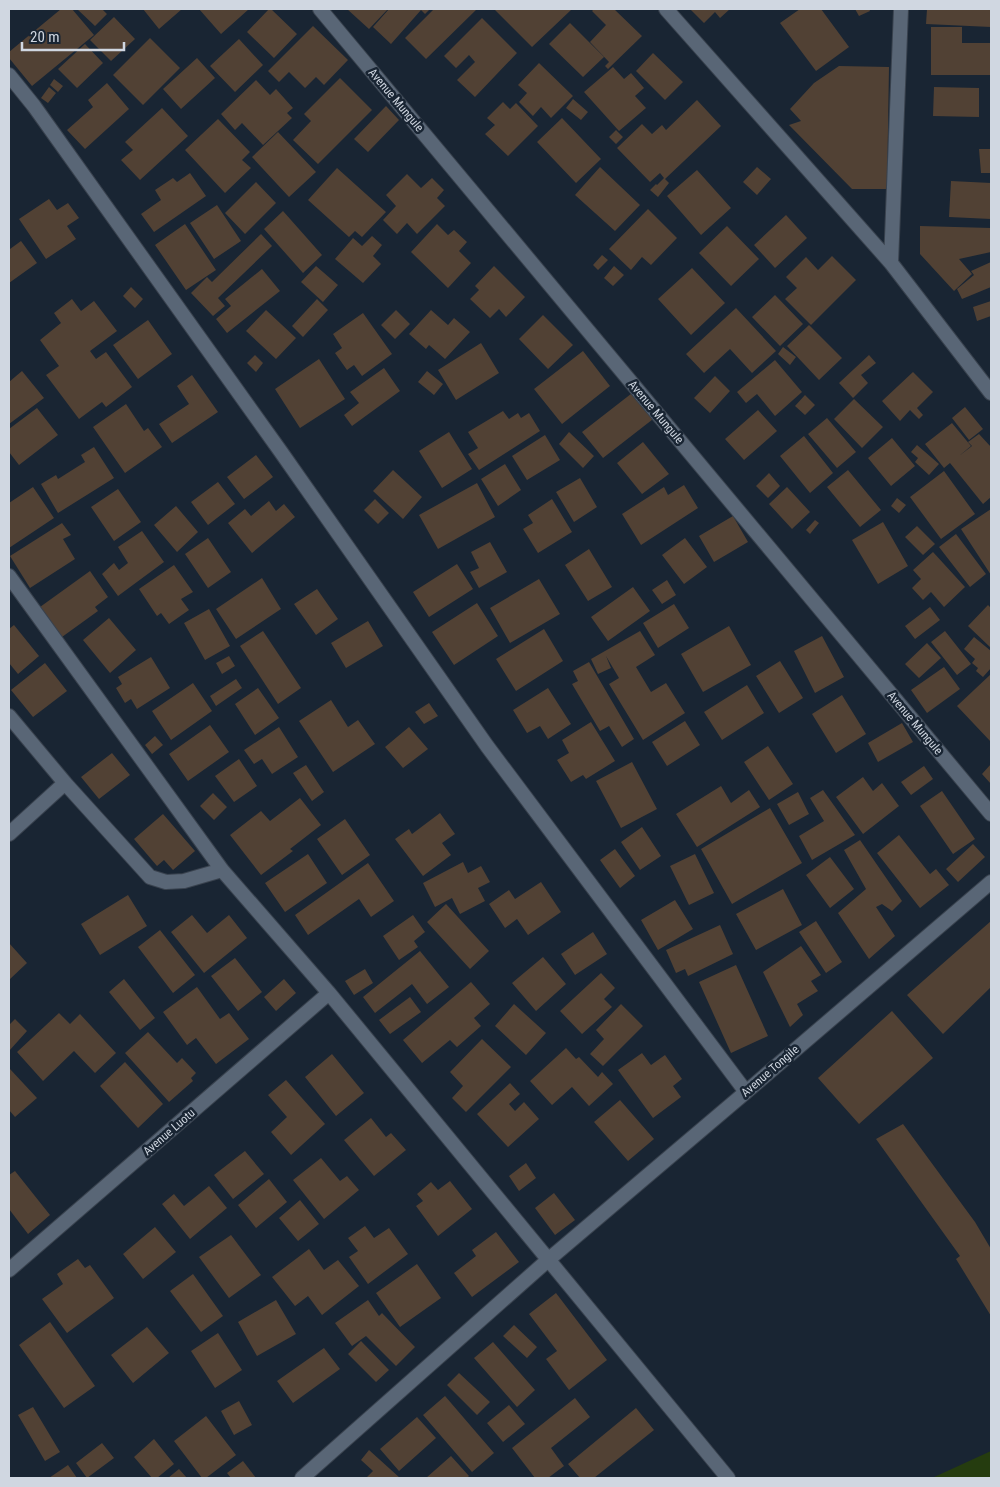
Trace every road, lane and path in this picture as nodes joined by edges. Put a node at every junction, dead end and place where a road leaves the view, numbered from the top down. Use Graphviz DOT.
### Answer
graph roads {
  1 [pos="320,9"];
  2 [pos="666,9"];
  3 [pos="901,9"];
  4 [pos="9,74"];
  5 [pos="891,263"];
  6 [pos="991,393"];
  7 [pos="9,576"];
  8 [pos="9,716"];
  9 [pos="65,783"];
  10 [pos="991,814"];
  11 [pos="9,834"];
  12 [pos="222,870"];
  13 [pos="991,882"];
  14 [pos="329,994"];
  15 [pos="746,1092"];
  16 [pos="548,1260"];
  17 [pos="9,1270"];
  18 [pos="302,1478"];
  19 [pos="728,1478"];
  1 -- 10 [label="street, Avenue Mungule"];
  2 -- 5 [label="street"];
  3 -- 5 [label="street"];
  4 -- 15 [label="street"];
  5 -- 6 [label="street"];
  7 -- 12 [label="street"];
  8 -- 9 [label="street"];
  9 -- 11 [label="street"];
  9 -- 12 [label="street"];
  12 -- 14 [label="street"];
  13 -- 15 [label="street, Avenue Tongile"];
  14 -- 16 [label="street"];
  14 -- 17 [label="street, Avenue Luotu"];
  15 -- 16 [label="street, Avenue Tongile"];
  16 -- 18 [label="street, Avenue Tongile"];
  16 -- 19 [label="street"];
}
